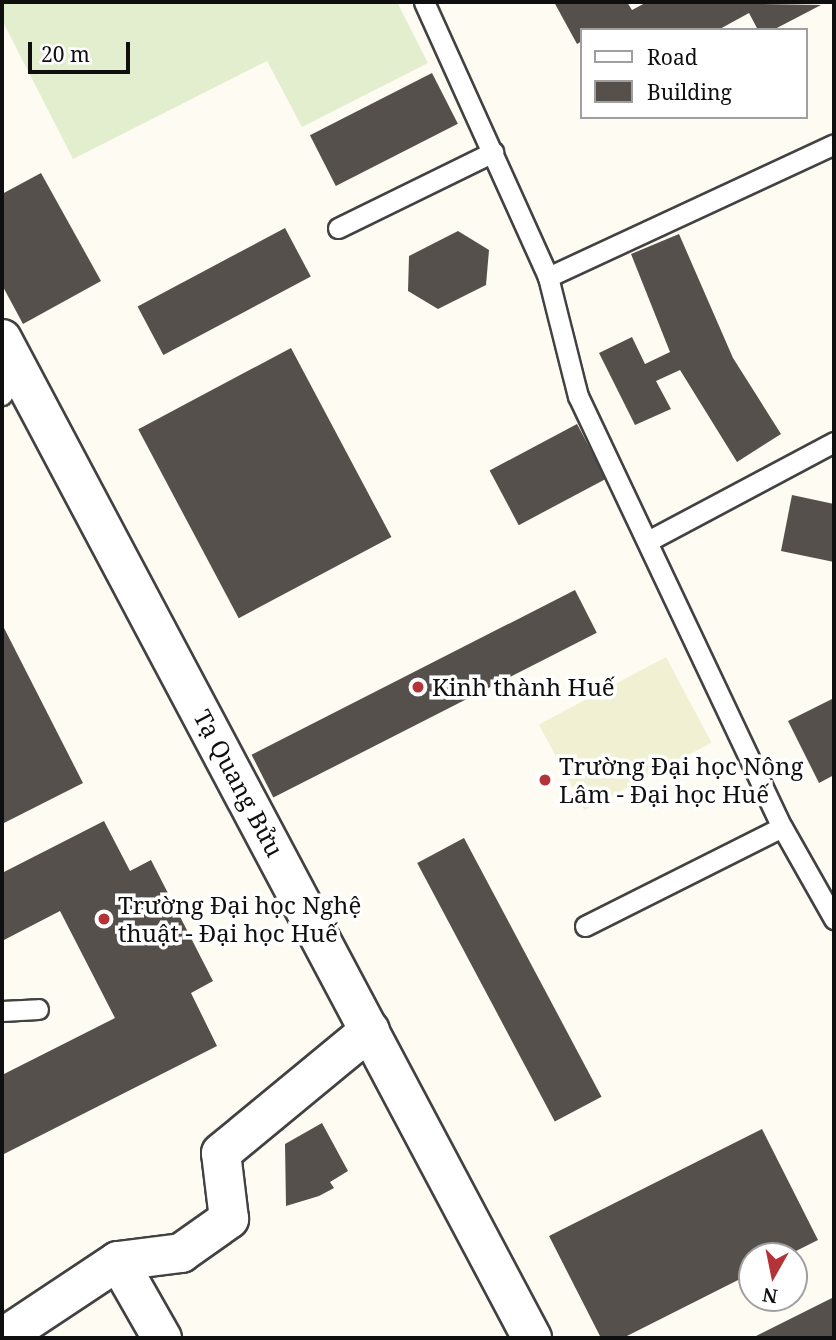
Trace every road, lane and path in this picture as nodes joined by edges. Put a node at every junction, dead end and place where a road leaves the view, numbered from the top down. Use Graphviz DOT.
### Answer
graph roads {
  1 [pos="424,2"];
  2 [pos="834,144"];
  3 [pos="493,152"];
  4 [pos="338,228"];
  5 [pos="548,277"];
  6 [pos="7,367"];
  7 [pos="834,442"];
  8 [pos="648,541"];
  9 [pos="782,827"];
  10 [pos="834,919"];
  11 [pos="585,926"];
  12 [pos="38,1009"];
  13 [pos="2,1011"];
  14 [pos="370,1030"];
  15 [pos="118,1261"];
  16 [pos="2,1338"];
  17 [pos="162,1338"];
  18 [pos="532,1338"];
  1 -- 3 [label="lane"];
  2 -- 5 [label="lane"];
  3 -- 4 [label="lane"];
  3 -- 5 [label="lane"];
  5 -- 8 [label="lane"];
  6 -- 14 [label="street, Tạ Quang Bửu"];
  7 -- 8 [label="lane"];
  8 -- 9 [label="lane"];
  9 -- 10 [label="lane"];
  9 -- 11 [label="lane"];
  12 -- 13 [label="lane"];
  14 -- 15 [label="street"];
  14 -- 18 [label="street, Tạ Quang Bửu"];
  15 -- 16 [label="street"];
  15 -- 17 [label="street"];
}
